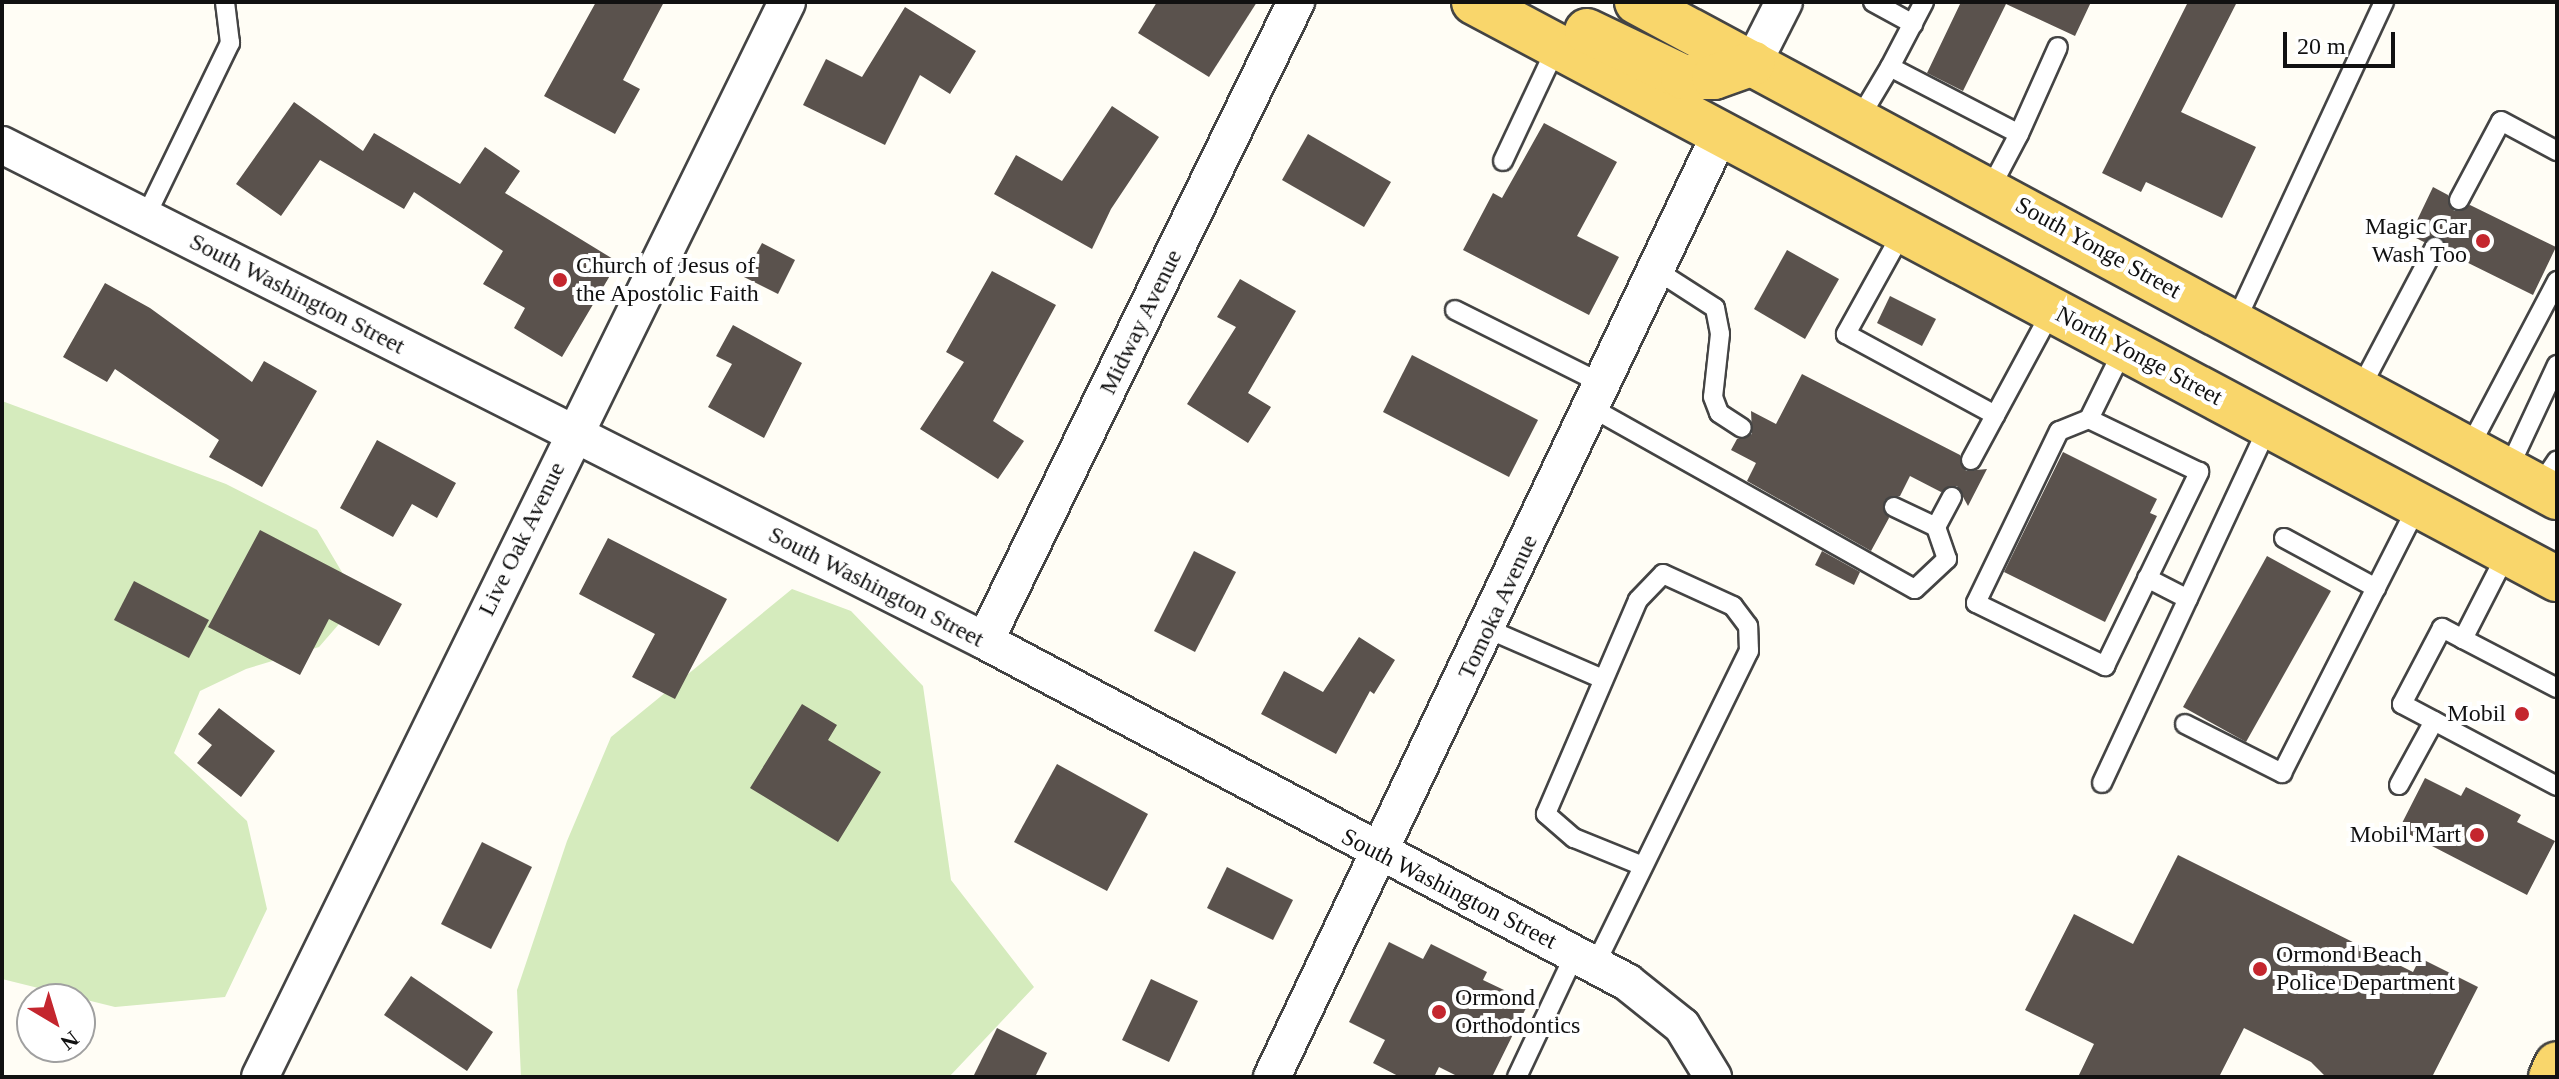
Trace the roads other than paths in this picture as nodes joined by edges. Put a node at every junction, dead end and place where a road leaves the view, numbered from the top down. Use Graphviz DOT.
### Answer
graph roads {
  1 [pos="225,2"];
  2 [pos="787,2"];
  3 [pos="1296,2"];
  4 [pos="1474,2"];
  5 [pos="1527,2"];
  6 [pos="1637,2"];
  7 [pos="1784,2"];
  8 [pos="1873,2"];
  9 [pos="1924,2"];
  10 [pos="2384,2"];
  11 [pos="1913,24"];
  12 [pos="1557,46"];
  13 [pos="2058,47"];
  14 [pos="1753,63"];
  15 [pos="1890,67"];
  16 [pos="1859,119"];
  17 [pos="1720,134"];
  18 [pos="2019,134"];
  19 [pos="2,145"];
  20 [pos="2557,151"];
  21 [pos="1503,161"];
  22 [pos="1990,189"];
  23 [pos="2459,200"];
  24 [pos="145,218"];
  25 [pos="1903,231"];
  26 [pos="2435,247"];
  27 [pos="1656,270"];
  28 [pos="2557,281"];
  29 [pos="1455,310"];
  30 [pos="2052,310"];
  31 [pos="2235,323"];
  32 [pos="2124,348"];
  33 [pos="2557,365"];
  34 [pos="2359,391"];
  35 [pos="1598,396"];
  36 [pos="1995,415"];
  37 [pos="2089,419"];
  38 [pos="2269,425"];
  39 [pos="1742,428"];
  40 [pos="573,434"];
  41 [pos="2469,448"];
  42 [pos="1971,460"];
  43 [pos="2540,478"];
  44 [pos="1952,497"];
  45 [pos="2418,505"];
  46 [pos="1894,507"];
  47 [pos="1936,527"];
  48 [pos="2284,538"];
  49 [pos="2508,551"];
  50 [pos="2147,578"];
  51 [pos="2557,579"];
  52 [pos="2376,588"];
  53 [pos="2188,599"];
  54 [pos="1488,629"];
  55 [pos="2463,639"];
  56 [pos="985,641"];
  57 [pos="1603,679"];
  58 [pos="2557,688"];
  59 [pos="2434,721"];
  60 [pos="2185,724"];
  61 [pos="2102,783"];
  62 [pos="2399,785"];
  63 [pos="2557,786"];
  64 [pos="1382,856"];
  65 [pos="1643,866"];
  66 [pos="1585,959"];
  67 [pos="2557,1064"];
  68 [pos="260,1077"];
  69 [pos="1272,1077"];
  70 [pos="1517,1077"];
  71 [pos="1713,1077"];
  72 [pos="2551,1077"];
  1 -- 24 [label="lane"];
  2 -- 40 [label="street, Live Oak Avenue"];
  3 -- 56 [label="street, Midway Avenue"];
  4 -- 12 [label="main road"];
  5 -- 14 [label="main road"];
  6 -- 14 [label="main road, South Yonge Street"];
  7 -- 14 [label="street"];
  8 -- 11 [label="lane"];
  9 -- 11 [label="lane"];
  10 -- 31 [label="lane"];
  11 -- 15 [label="lane"];
  12 -- 17 [label="main road"];
  12 -- 21 [label="lane"];
  13 -- 18 [label="lane"];
  14 -- 16 [label="main road, South Yonge Street"];
  15 -- 16 [label="lane"];
  15 -- 18 [label="lane"];
  16 -- 22 [label="main road, South Yonge Street"];
  17 -- 25 [label="main road, North Yonge Street"];
  17 -- 27 [label="street, Tomoka Avenue"];
  18 -- 22 [label="lane"];
  19 -- 24 [label="street, South Washington Street"];
  20 -- 23 [label="lane"];
  22 -- 31 [label="main road, South Yonge Street"];
  24 -- 40 [label="street, South Washington Street"];
  25 -- 30 [label="main road, North Yonge Street"];
  25 -- 36 [label="lane"];
  26 -- 34 [label="lane"];
  27 -- 35 [label="street, Tomoka Avenue"];
  27 -- 39 [label="lane"];
  28 -- 41 [label="lane"];
  29 -- 35 [label="lane"];
  30 -- 32 [label="main road, North Yonge Street"];
  30 -- 36 [label="lane"];
  31 -- 34 [label="main road, South Yonge Street"];
  32 -- 37 [label="lane"];
  32 -- 38 [label="main road, North Yonge Street"];
  33 -- 43 [label="lane"];
  34 -- 41 [label="main road, South Yonge Street"];
  35 -- 47 [label="lane"];
  35 -- 54 [label="street, Tomoka Avenue"];
  36 -- 42 [label="lane"];
  37 -- 50 [label="lane"];
  37 -- 50 [label="lane"];
  38 -- 45 [label="main road, North Yonge Street"];
  38 -- 53 [label="lane"];
  40 -- 56 [label="street, South Washington Street"];
  40 -- 68 [label="street, Live Oak Avenue"];
  41 -- 43 [label="main road, South Yonge Street"];
  44 -- 47 [label="lane"];
  45 -- 49 [label="main road, North Yonge Street"];
  45 -- 52 [label="lane"];
  46 -- 47 [label="lane"];
  48 -- 52 [label="lane"];
  49 -- 51 [label="main road, North Yonge Street"];
  49 -- 55 [label="lane"];
  50 -- 53 [label="lane"];
  52 -- 60 [label="lane"];
  53 -- 61 [label="lane"];
  54 -- 57 [label="lane"];
  54 -- 64 [label="street, Tomoka Avenue"];
  55 -- 58 [label="lane"];
  55 -- 59 [label="lane"];
  56 -- 64 [label="street, South Washington Street"];
  57 -- 65 [label="lane"];
  57 -- 65 [label="lane"];
  59 -- 62 [label="lane"];
  59 -- 63 [label="lane"];
  64 -- 66 [label="street, South Washington Street"];
  64 -- 69 [label="street, Tomoka Avenue"];
  65 -- 66 [label="lane"];
  66 -- 70 [label="lane"];
  66 -- 71 [label="street, South Washington Street"];
  67 -- 72 [label="main road"];
}
